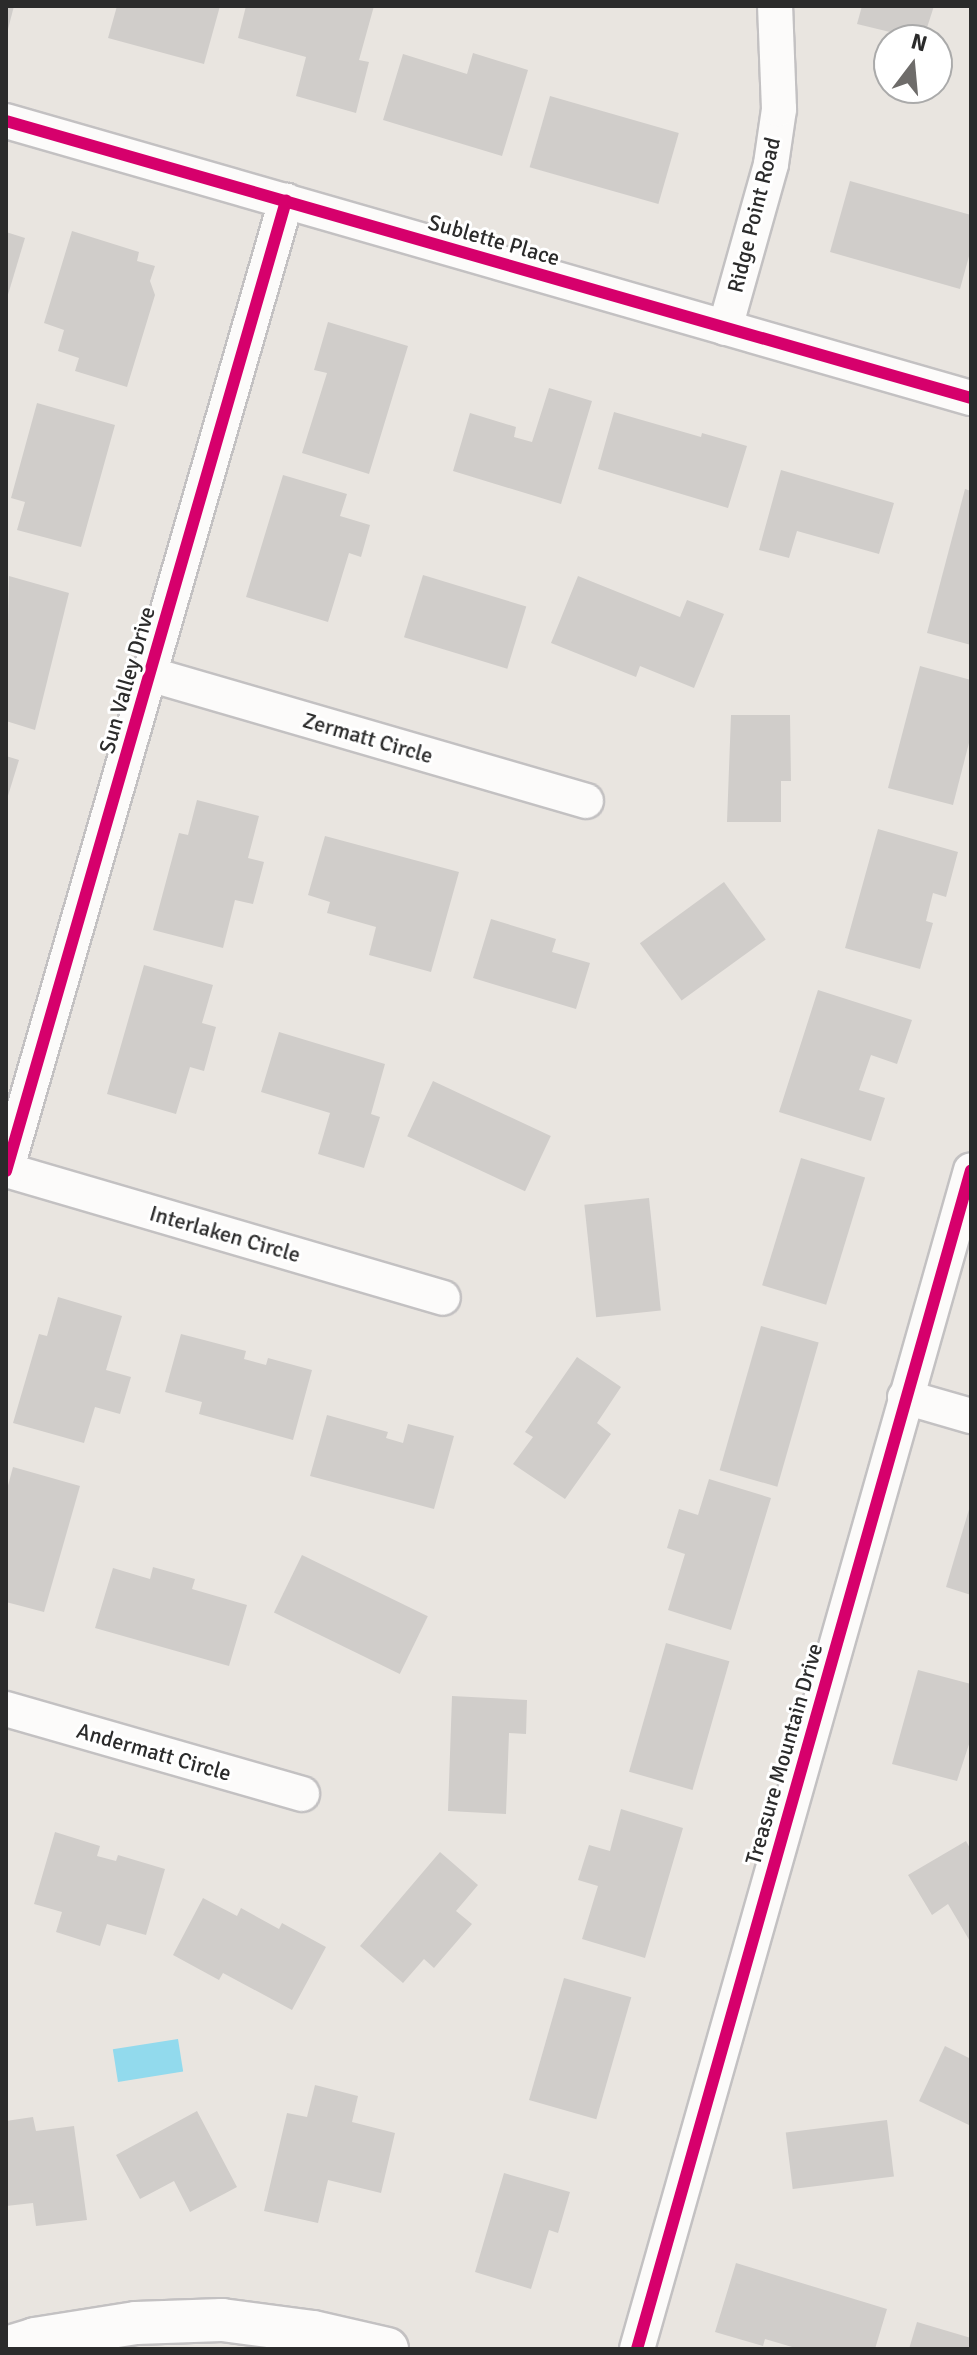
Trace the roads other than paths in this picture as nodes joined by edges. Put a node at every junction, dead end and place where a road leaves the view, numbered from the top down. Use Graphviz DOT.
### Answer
graph roads {
  1 [pos="775,6"];
  2 [pos="6,121"];
  3 [pos="286,201"];
  4 [pos="725,328"];
  5 [pos="971,398"];
  6 [pos="149,674"];
  7 [pos="586,801"];
  8 [pos="971,1170"];
  9 [pos="6,1171"];
  10 [pos="443,1298"];
  11 [pos="905,1397"];
  12 [pos="971,1416"];
  13 [pos="6,1709"];
  14 [pos="302,1794"];
  15 [pos="6,2348"];
  16 [pos="383,2348"];
  17 [pos="637,2349"];
  1 -- 4 [label="street, Ridge Point Road"];
  2 -- 3 [label="street, Sublette Place"];
  3 -- 4 [label="street, Sublette Place"];
  3 -- 6 [label="street, Sun Valley Drive"];
  4 -- 5 [label="street, Sublette Place"];
  6 -- 7 [label="street, Zermatt Circle"];
  6 -- 9 [label="street, Sun Valley Drive"];
  8 -- 11 [label="street, Treasure Mountain Drive"];
  9 -- 10 [label="street, Interlaken Circle"];
  11 -- 12 [label="street"];
  11 -- 17 [label="street, Treasure Mountain Drive"];
  13 -- 14 [label="street, Andermatt Circle"];
  15 -- 16 [label="street"];
}
